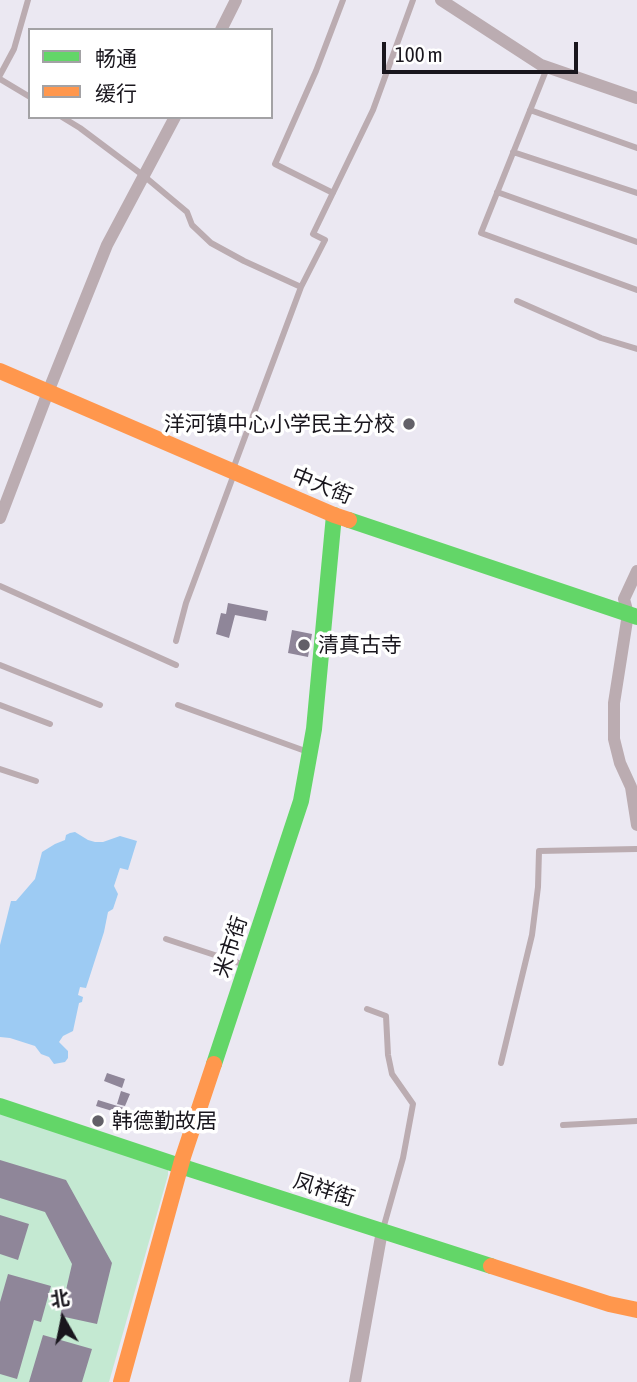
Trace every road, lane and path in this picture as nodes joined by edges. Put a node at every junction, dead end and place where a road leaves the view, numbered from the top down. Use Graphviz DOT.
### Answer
graph roads {
  1 [pos="28,0"];
  2 [pos="236,0"];
  3 [pos="343,0"];
  4 [pos="413,0"];
  5 [pos="441,0"];
  6 [pos="222,28"];
  7 [pos="547,67"];
  8 [pos="0,77"];
  9 [pos="28,96"];
  10 [pos="637,98"];
  11 [pos="530,110"];
  12 [pos="65,119"];
  13 [pos="174,119"];
  14 [pos="637,148"];
  15 [pos="513,152"];
  16 [pos="144,176"];
  17 [pos="497,192"];
  18 [pos="333,193"];
  19 [pos="637,193"];
  20 [pos="637,242"];
  21 [pos="301,287"];
  22 [pos="637,290"];
  23 [pos="517,302"];
  24 [pos="637,349"];
  25 [pos="0,371"];
  26 [pos="48,392"];
  27 [pos="233,472"];
  28 [pos="334,515"];
  29 [pos="0,518"];
  30 [pos="637,570"];
  31 [pos="0,586"];
  32 [pos="633,616"];
  33 [pos="176,641"];
  34 [pos="0,665"];
  35 [pos="176,665"];
  36 [pos="0,705"];
  37 [pos="100,705"];
  38 [pos="178,705"];
  39 [pos="50,724"];
  40 [pos="311,753"];
  41 [pos="0,769"];
  42 [pos="36,781"];
  43 [pos="637,825"];
  44 [pos="637,849"];
  45 [pos="166,939"];
  46 [pos="247,966"];
  47 [pos="367,1009"];
  48 [pos="501,1063"];
  49 [pos="0,1106"];
  50 [pos="637,1121"];
  51 [pos="563,1125"];
  52 [pos="180,1166"];
  53 [pos="382,1231"];
  54 [pos="637,1310"];
  55 [pos="121,1382"];
  56 [pos="355,1382"];
  1 -- 8 [label="lane"];
  2 -- 6 [label="street"];
  3 -- 18 [label="lane"];
  4 -- 18 [label="lane"];
  5 -- 7 [label="street"];
  7 -- 10 [label="street"];
  7 -- 11 [label="lane"];
  8 -- 9 [label="lane"];
  11 -- 14 [label="lane"];
  11 -- 15 [label="lane"];
  12 -- 16 [label="lane"];
  13 -- 16 [label="street"];
  15 -- 17 [label="lane"];
  15 -- 19 [label="lane"];
  16 -- 21 [label="lane"];
  16 -- 26 [label="street"];
  17 -- 20 [label="lane"];
  17 -- 22 [label="lane"];
  18 -- 21 [label="lane"];
  21 -- 27 [label="lane"];
  23 -- 24 [label="lane"];
  25 -- 26 [label="street, 中大街"];
  26 -- 27 [label="street, 中大街"];
  26 -- 29 [label="street"];
  27 -- 28 [label="street, 中大街"];
  27 -- 33 [label="lane"];
  28 -- 32 [label="street, 中大街"];
  28 -- 40 [label="street, 米市街"];
  30 -- 32 [label="street"];
  31 -- 35 [label="lane"];
  32 -- 43 [label="street"];
  34 -- 37 [label="lane"];
  36 -- 39 [label="lane"];
  38 -- 40 [label="lane"];
  40 -- 46 [label="street, 米市街"];
  41 -- 42 [label="lane"];
  44 -- 48 [label="lane"];
  45 -- 46 [label="lane"];
  46 -- 52 [label="street, 米市街"];
  47 -- 53 [label="lane"];
  49 -- 52 [label="street, 凤祥街"];
  50 -- 51 [label="lane"];
  52 -- 53 [label="street, 凤祥街"];
  52 -- 55 [label="street, 米市街"];
  53 -- 54 [label="street, 凤祥街"];
  53 -- 56 [label="street"];
}
